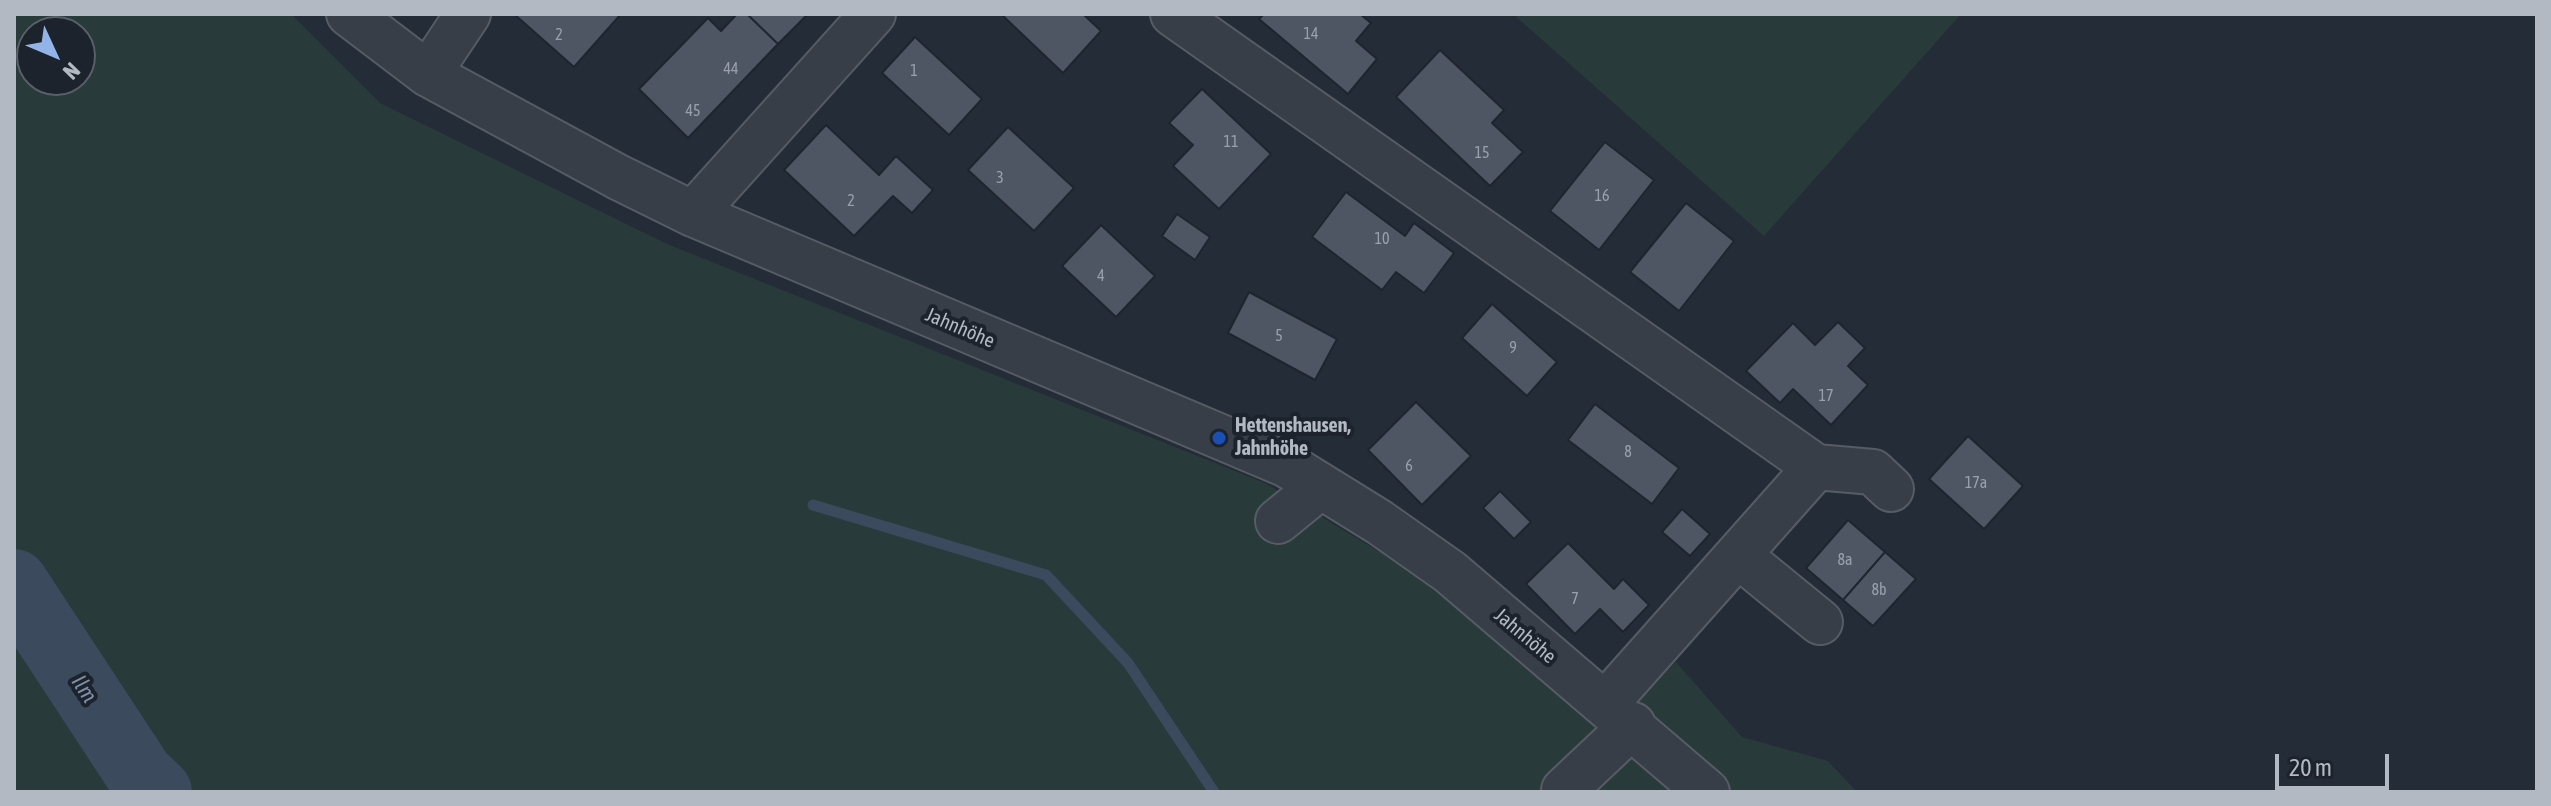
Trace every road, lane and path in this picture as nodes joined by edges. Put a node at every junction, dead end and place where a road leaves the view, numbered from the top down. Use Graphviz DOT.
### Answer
graph roads {
  1 [pos="349,14"];
  2 [pos="468,14"];
  3 [pos="873,14"];
  4 [pos="1173,14"];
  5 [pos="428,74"];
  6 [pos="693,214"];
  7 [pos="1816,467"];
  8 [pos="1321,486"];
  9 [pos="1891,489"];
  10 [pos="1278,521"];
  11 [pos="1738,555"];
  12 [pos="1820,622"];
  13 [pos="1620,714"];
  14 [pos="1564,790"];
  15 [pos="1707,792"];
  1 -- 5 [label="street, Jahnhöhe"];
  2 -- 5 [label="street"];
  3 -- 6 [label="street"];
  4 -- 7 [label="street"];
  5 -- 6 [label="street, Jahnhöhe"];
  6 -- 8 [label="street, Jahnhöhe"];
  7 -- 9 [label="street"];
  7 -- 11 [label="street"];
  8 -- 10 [label="street"];
  8 -- 13 [label="street, Jahnhöhe"];
  11 -- 12 [label="street"];
  11 -- 13 [label="street"];
  13 -- 14 [label="street"];
  13 -- 15 [label="street, Jahnhöhe"];
}
